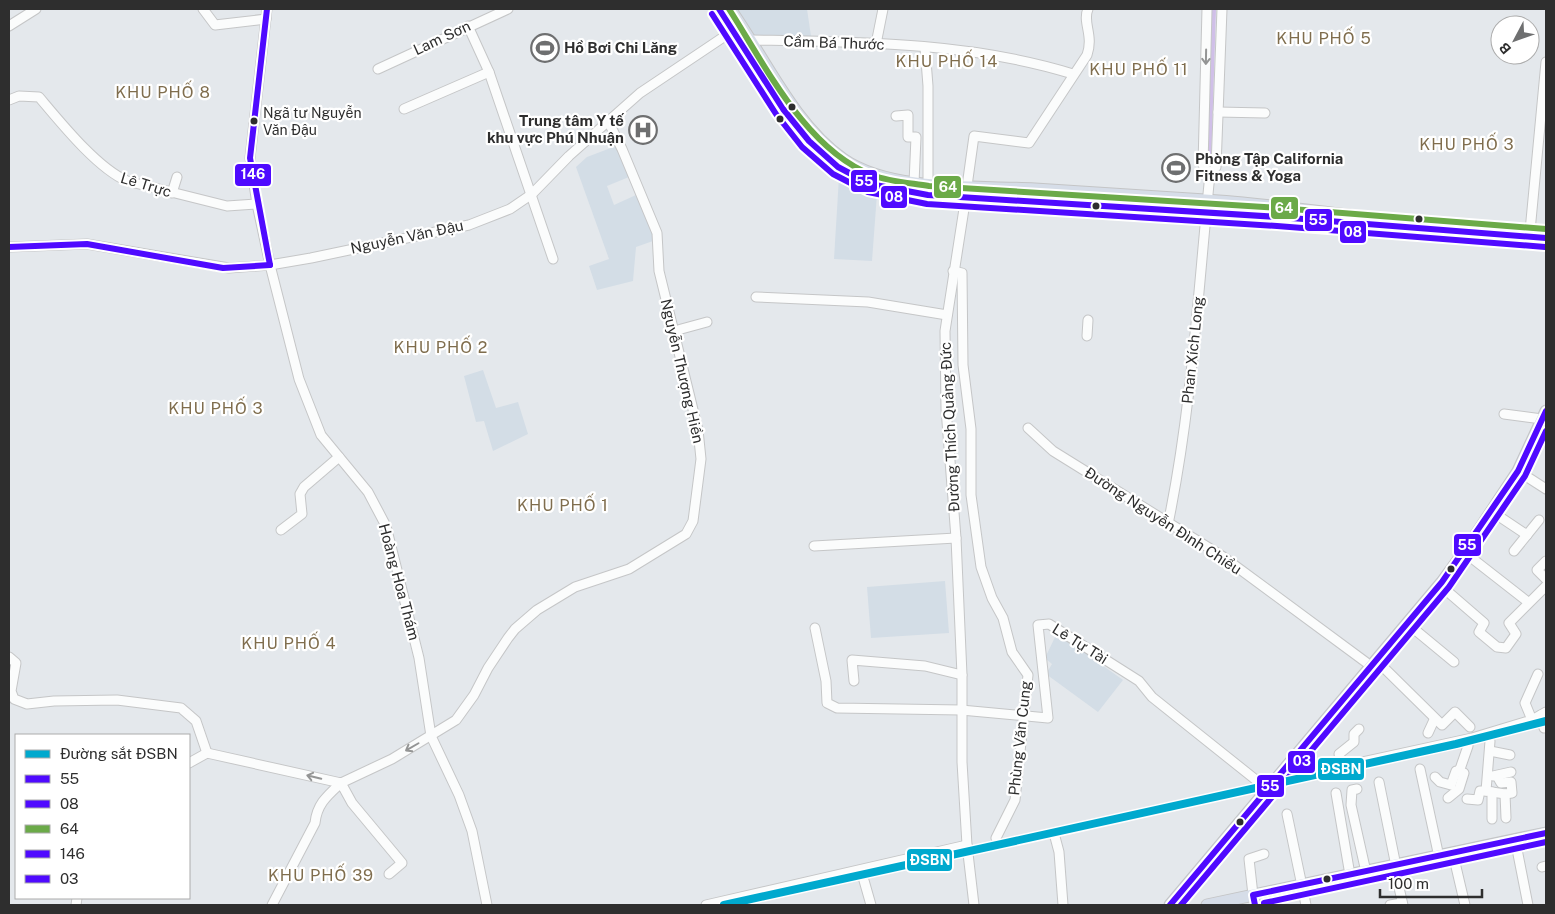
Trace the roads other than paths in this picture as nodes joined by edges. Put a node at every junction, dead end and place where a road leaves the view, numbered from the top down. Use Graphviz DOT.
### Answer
graph roads {
  1 [pos="36,9"];
  2 [pos="203,9"];
  3 [pos="266,9"];
  4 [pos="508,9"];
  5 [pos="719,9"];
  6 [pos="730,9"];
  7 [pos="883,9"];
  8 [pos="1088,9"];
  9 [pos="1207,9"];
  10 [pos="1222,9"];
  11 [pos="266,19"];
  12 [pos="9,26"];
  13 [pos="468,26"];
  14 [pos="738,27"];
  15 [pos="748,43"];
  16 [pos="876,44"];
  17 [pos="925,48"];
  18 [pos="1546,62"];
  19 [pos="378,69"];
  20 [pos="489,72"];
  21 [pos="1072,74"];
  22 [pos="9,100"];
  23 [pos="404,109"];
  24 [pos="1218,112"];
  25 [pos="1265,113"];
  26 [pos="896,116"];
  27 [pos="608,121"];
  28 [pos="1210,174"];
  29 [pos="176,177"];
  30 [pos="914,183"];
  31 [pos="928,185"];
  32 [pos="967,191"];
  33 [pos="172,193"];
  34 [pos="532,194"];
  35 [pos="1208,200"];
  36 [pos="257,204"];
  37 [pos="1206,212"];
  38 [pos="1530,231"];
  39 [pos="1546,232"];
  40 [pos="1546,238"];
  41 [pos="9,247"];
  42 [pos="553,259"];
  43 [pos="270,265"];
  44 [pos="953,272"];
  45 [pos="756,297"];
  46 [pos="948,302"];
  47 [pos="961,304"];
  48 [pos="947,315"];
  49 [pos="1088,320"];
  50 [pos="707,322"];
  51 [pos="946,328"];
  52 [pos="961,330"];
  53 [pos="674,331"];
  54 [pos="1086,336"];
  55 [pos="1504,414"];
  56 [pos="1544,420"];
  57 [pos="1028,428"];
  58 [pos="339,457"];
  59 [pos="1518,471"];
  60 [pos="1546,489"];
  61 [pos="1491,511"];
  62 [pos="1539,520"];
  63 [pos="1168,524"];
  64 [pos="281,530"];
  65 [pos="1527,535"];
  66 [pos="956,538"];
  67 [pos="814,546"];
  68 [pos="1514,551"];
  69 [pos="1464,552"];
  70 [pos="1546,561"];
  71 [pos="1546,579"];
  72 [pos="1440,585"];
  73 [pos="1546,586"];
  74 [pos="1528,602"];
  75 [pos="1408,624"];
  76 [pos="816,628"];
  77 [pos="9,657"];
  78 [pos="1454,662"];
  79 [pos="1373,663"];
  80 [pos="1538,674"];
  81 [pos="962,675"];
  82 [pos="854,681"];
  83 [pos="961,710"];
  84 [pos="1540,716"];
  85 [pos="1024,717"];
  86 [pos="1434,720"];
  87 [pos="1470,727"];
  88 [pos="1544,728"];
  89 [pos="1359,729"];
  90 [pos="1428,733"];
  91 [pos="431,736"];
  92 [pos="1490,741"];
  93 [pos="1470,742"];
  94 [pos="1490,751"];
  95 [pos="207,753"];
  96 [pos="1339,754"];
  97 [pos="1510,755"];
  98 [pos="190,762"];
  99 [pos="1286,766"];
  100 [pos="1420,769"];
  101 [pos="1459,772"];
  102 [pos="1511,772"];
  103 [pos="1487,776"];
  104 [pos="1497,776"];
  105 [pos="1435,777"];
  106 [pos="1378,782"];
  107 [pos="340,783"];
  108 [pos="1261,784"];
  109 [pos="1357,789"];
  110 [pos="1489,791"];
  111 [pos="1336,793"];
  112 [pos="1505,794"];
  113 [pos="1448,798"];
  114 [pos="1467,799"];
  115 [pos="1287,814"];
  116 [pos="1492,818"];
  117 [pos="1506,818"];
  118 [pos="1546,833"];
  119 [pos="1055,837"];
  120 [pos="996,838"];
  121 [pos="1515,839"];
  122 [pos="967,845"];
  123 [pos="1264,854"];
  124 [pos="1453,854"];
  125 [pos="1439,857"];
  126 [pos="1395,866"];
  127 [pos="1366,872"];
  128 [pos="389,874"];
  129 [pos="1350,875"];
  130 [pos="863,877"];
  131 [pos="1302,886"];
  132 [pos="1254,900"];
  133 [pos="1402,904"];
  134 [pos="272,905"];
  135 [pos="487,905"];
  136 [pos="706,905"];
  137 [pos="871,905"];
  138 [pos="974,905"];
  139 [pos="1063,905"];
  140 [pos="1170,905"];
  141 [pos="1206,905"];
  142 [pos="1306,905"];
  143 [pos="1390,905"];
  144 [pos="1465,905"];
  145 [pos="1528,905"];
  1 -- 12 [label="street"];
  2 -- 11 [label="street"];
  3 -- 11 [label="street, Hoàng Hoa Thám"];
  4 -- 13 [label="street, Lam Sơn"];
  5 -- 14 [label="main road"];
  6 -- 14 [label="main road"];
  7 -- 16 [label="street"];
  8 -- 21 [label="street"];
  9 -- 28 [label="street, Phan Xích Long, one-way"];
  10 -- 24 [label="street, Phan Xích Long"];
  11 -- 36 [label="street, Hoàng Hoa Thám"];
  13 -- 19 [label="street, Lam Sơn"];
  13 -- 20 [label="street"];
  14 -- 15 [label="main road"];
  14 -- 27 [label="street, Nguyễn Văn Đậu"];
  15 -- 16 [label="street, Cầm Bá Thước"];
  15 -- 30 [label="main road"];
  15 -- 32 [label="main road"];
  16 -- 17 [label="street, Cầm Bá Thước"];
  17 -- 21 [label="street, Cầm Bá Thước"];
  17 -- 31 [label="street"];
  18 -- 38 [label="street"];
  20 -- 23 [label="street"];
  20 -- 34 [label="street"];
  21 -- 32 [label="street, Đường Thích Quảng Đức"];
  22 -- 33 [label="street, Lê Trực"];
  24 -- 25 [label="street"];
  24 -- 28 [label="street, Phan Xích Long"];
  26 -- 30 [label="street"];
  27 -- 34 [label="street, Nguyễn Văn Đậu"];
  27 -- 53 [label="street, Nguyễn Thượng Hiền"];
  28 -- 35 [label="street, Phan Xích Long"];
  29 -- 33 [label="street"];
  30 -- 31 [label="main road"];
  31 -- 32 [label="main road"];
  32 -- 35 [label="main road"];
  32 -- 37 [label="main road"];
  32 -- 44 [label="street, Đường Thích Quảng Đức"];
  33 -- 36 [label="street, Lê Trực"];
  34 -- 42 [label="street"];
  34 -- 43 [label="street, Nguyễn Văn Đậu"];
  35 -- 37 [label="street, Phan Xích Long"];
  35 -- 38 [label="main road"];
  36 -- 43 [label="street, Hoàng Hoa Thám"];
  37 -- 40 [label="main road"];
  37 -- 63 [label="street, Phan Xích Long"];
  38 -- 39 [label="main road"];
  41 -- 43 [label="street, Nguyễn Văn Đậu"];
  43 -- 58 [label="street, Hoàng Hoa Thám"];
  44 -- 46 [label="street, Đường Thích Quảng Đức"];
  44 -- 47 [label="street, Phùng Văn Cung"];
  45 -- 48 [label="street"];
  46 -- 47 [label="street"];
  46 -- 48 [label="street, Đường Thích Quảng Đức"];
  47 -- 52 [label="street, Phùng Văn Cung"];
  48 -- 51 [label="street, Đường Thích Quảng Đức"];
  49 -- 54 [label="street"];
  50 -- 53 [label="street"];
  51 -- 52 [label="street"];
  51 -- 66 [label="street, Đường Thích Quảng Đức"];
  52 -- 85 [label="street, Phùng Văn Cung"];
  53 -- 91 [label="street, Nguyễn Thượng Hiền"];
  55 -- 56 [label="street"];
  56 -- 59 [label="main road"];
  57 -- 63 [label="street, Đường Nguyễn Đình Chiểu"];
  58 -- 64 [label="street"];
  58 -- 91 [label="street, Hoàng Hoa Thám"];
  59 -- 60 [label="street"];
  59 -- 61 [label="main road"];
  61 -- 65 [label="street"];
  61 -- 69 [label="main road"];
  62 -- 65 [label="street"];
  63 -- 79 [label="street, Đường Nguyễn Đình Chiểu"];
  65 -- 68 [label="street"];
  66 -- 67 [label="street"];
  66 -- 81 [label="street, Đường Thích Quảng Đức"];
  69 -- 72 [label="main road"];
  69 -- 74 [label="street"];
  70 -- 71 [label="street"];
  72 -- 74 [label="street"];
  72 -- 75 [label="main road"];
  73 -- 74 [label="street"];
  75 -- 78 [label="street"];
  75 -- 79 [label="main road"];
  76 -- 83 [label="street, Lê Tự Tài"];
  77 -- 95 [label="street"];
  79 -- 86 [label="street, Đường Nguyễn Đình Chiểu"];
  79 -- 99 [label="main road"];
  80 -- 84 [label="street"];
  81 -- 82 [label="street"];
  81 -- 83 [label="street"];
  83 -- 85 [label="street, Lê Tự Tài"];
  83 -- 122 [label="street"];
  84 -- 88 [label="street"];
  84 -- 93 [label="street"];
  85 -- 108 [label="street, Lê Tự Tài"];
  85 -- 120 [label="street, Phùng Văn Cung"];
  86 -- 87 [label="street"];
  86 -- 90 [label="street"];
  89 -- 96 [label="street"];
  91 -- 107 [label="street, Nguyễn Thượng Hiền, one-way"];
  91 -- 135 [label="street, Hoàng Hoa Thám"];
  92 -- 94 [label="street"];
  93 -- 99 [label="street"];
  93 -- 101 [label="street"];
  94 -- 97 [label="street"];
  94 -- 103 [label="street"];
  95 -- 98 [label="street"];
  107 -- 95 [label="street, one-way"];
  99 -- 140 [label="main road"];
  100 -- 125 [label="street"];
  101 -- 105 [label="street"];
  101 -- 113 [label="street"];
  102 -- 104 [label="street"];
  103 -- 104 [label="street"];
  103 -- 110 [label="street"];
  104 -- 112 [label="street"];
  106 -- 126 [label="street"];
  107 -- 128 [label="street"];
  107 -- 134 [label="street, Nguyễn Thượng Hiền"];
  109 -- 127 [label="street"];
  110 -- 112 [label="street"];
  110 -- 114 [label="street"];
  110 -- 116 [label="street"];
  111 -- 129 [label="street"];
  112 -- 117 [label="street"];
  115 -- 131 [label="street"];
  118 -- 121 [label="main road"];
  119 -- 139 [label="street"];
  121 -- 124 [label="main road"];
  121 -- 145 [label="street"];
  122 -- 136 [label="street"];
  122 -- 138 [label="street"];
  123 -- 132 [label="street"];
  124 -- 125 [label="main road"];
  124 -- 144 [label="street"];
  125 -- 126 [label="main road"];
  126 -- 127 [label="main road"];
  126 -- 133 [label="street"];
  127 -- 129 [label="main road"];
  129 -- 131 [label="main road"];
  130 -- 137 [label="street"];
  131 -- 132 [label="main road"];
  131 -- 142 [label="street"];
  132 -- 141 [label="main road"];
  133 -- 143 [label="street"];
}
